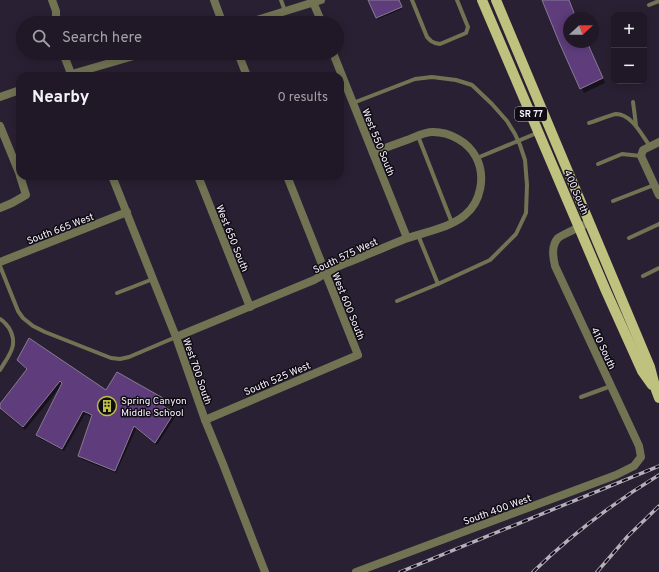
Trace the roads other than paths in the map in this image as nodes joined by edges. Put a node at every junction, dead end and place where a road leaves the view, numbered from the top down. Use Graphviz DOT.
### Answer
graph roads {
  1 [pos="52,0"];
  2 [pos="214,0"];
  3 [pos="281,0"];
  4 [pos="412,0"];
  5 [pos="457,0"];
  6 [pos="482,0"];
  7 [pos="496,0"];
  8 [pos="317,1"];
  9 [pos="657,1"];
  10 [pos="649,5"];
  11 [pos="286,11"];
  12 [pos="56,16"];
  13 [pos="220,16"];
  14 [pos="270,16"];
  15 [pos="320,16"];
  16 [pos="65,60"];
  17 [pos="120,60"];
  18 [pos="241,60"];
  19 [pos="336,60"];
  20 [pos="69,72"];
  21 [pos="80,72"];
  22 [pos="246,72"];
  23 [pos="341,72"];
  24 [pos="344,80"];
  25 [pos="16,91"];
  26 [pos="0,97"];
  27 [pos="633,102"];
  28 [pos="353,103"];
  29 [pos="589,123"];
  30 [pos="0,126"];
  31 [pos="636,126"];
  32 [pos="539,132"];
  33 [pos="418,136"];
  34 [pos="518,140"];
  35 [pos="659,142"];
  36 [pos="645,151"];
  37 [pos="373,153"];
  38 [pos="477,158"];
  39 [pos="598,164"];
  40 [pos="16,166"];
  41 [pos="21,180"];
  42 [pos="114,180"];
  43 [pos="200,180"];
  44 [pos="289,180"];
  45 [pos="654,185"];
  46 [pos="659,195"];
  47 [pos="612,201"];
  48 [pos="0,208"];
  49 [pos="127,212"];
  50 [pos="590,222"];
  51 [pos="453,223"];
  52 [pos="659,224"];
  53 [pos="580,227"];
  54 [pos="418,235"];
  55 [pos="407,238"];
  56 [pos="629,238"];
  57 [pos="0,262"];
  58 [pos="0,266"];
  59 [pos="659,268"];
  60 [pos="326,274"];
  61 [pos="642,276"];
  62 [pos="153,278"];
  63 [pos="438,284"];
  64 [pos="117,293"];
  65 [pos="397,301"];
  66 [pos="250,307"];
  67 [pos="0,319"];
  68 [pos="176,337"];
  69 [pos="358,355"];
  70 [pos="0,370"];
  71 [pos="611,386"];
  72 [pos="657,394"];
  73 [pos="581,397"];
  74 [pos="205,420"];
  75 [pos="641,457"];
  76 [pos="265,572"];
  77 [pos="356,572"];
  1 -- 12 [label="street"];
  2 -- 13 [label="street"];
  3 -- 11 [label="lane"];
  4 -- 5 [label="lane"];
  6 -- 32 [label="main road, 400 South / SR 77"];
  7 -- 50 [label="main road, 400 South / SR 77"];
  8 -- 11 [label="street"];
  8 -- 15 [label="street"];
  9 -- 10 [label="lane"];
  11 -- 14 [label="street"];
  16 -- 20 [label="street"];
  17 -- 21 [label="street"];
  18 -- 22 [label="street"];
  19 -- 23 [label="street, West 550 South"];
  24 -- 28 [label="street, West 550 South"];
  25 -- 26 [label="street"];
  27 -- 31 [label="lane"];
  28 -- 34 [label="lane"];
  28 -- 37 [label="street, West 550 South"];
  29 -- 31 [label="lane"];
  30 -- 40 [label="street"];
  31 -- 36 [label="lane"];
  32 -- 34 [label="lane"];
  32 -- 53 [label="main road, 400 South / SR 77"];
  33 -- 37 [label="street"];
  33 -- 38 [label="street"];
  33 -- 51 [label="lane"];
  34 -- 38 [label="lane"];
  34 -- 63 [label="lane"];
  35 -- 36 [label="street"];
  36 -- 39 [label="lane"];
  36 -- 45 [label="street"];
  37 -- 55 [label="street, West 550 South"];
  38 -- 51 [label="street, South 575 West"];
  41 -- 48 [label="street"];
  42 -- 49 [label="street, West 700 South"];
  43 -- 66 [label="street, West 650 South"];
  44 -- 60 [label="street, West 600 South"];
  45 -- 46 [label="street"];
  45 -- 47 [label="lane"];
  49 -- 57 [label="street, South 665 West"];
  49 -- 62 [label="street, West 700 South"];
  50 -- 53 [label="street"];
  50 -- 72 [label="main road, 400 South / SR 77"];
  51 -- 54 [label="street, South 575 West"];
  52 -- 56 [label="lane"];
  53 -- 71 [label="street, 410 South"];
  53 -- 72 [label="main road, 400 South / SR 77"];
  54 -- 55 [label="street, South 575 West"];
  54 -- 63 [label="lane"];
  55 -- 60 [label="street, South 575 West"];
  58 -- 68 [label="lane"];
  59 -- 61 [label="lane"];
  60 -- 66 [label="street, South 575 West"];
  60 -- 69 [label="street, West 600 South"];
  62 -- 64 [label="lane"];
  62 -- 68 [label="street, West 700 South"];
  63 -- 65 [label="lane"];
  66 -- 68 [label="street, South 575 West"];
  67 -- 70 [label="lane"];
  68 -- 74 [label="street, West 700 South"];
  69 -- 74 [label="street, South 525 West"];
  71 -- 73 [label="lane"];
  71 -- 75 [label="street, 410 South"];
  74 -- 76 [label="street, West 700 South"];
  75 -- 77 [label="street, South 400 West"];
}
